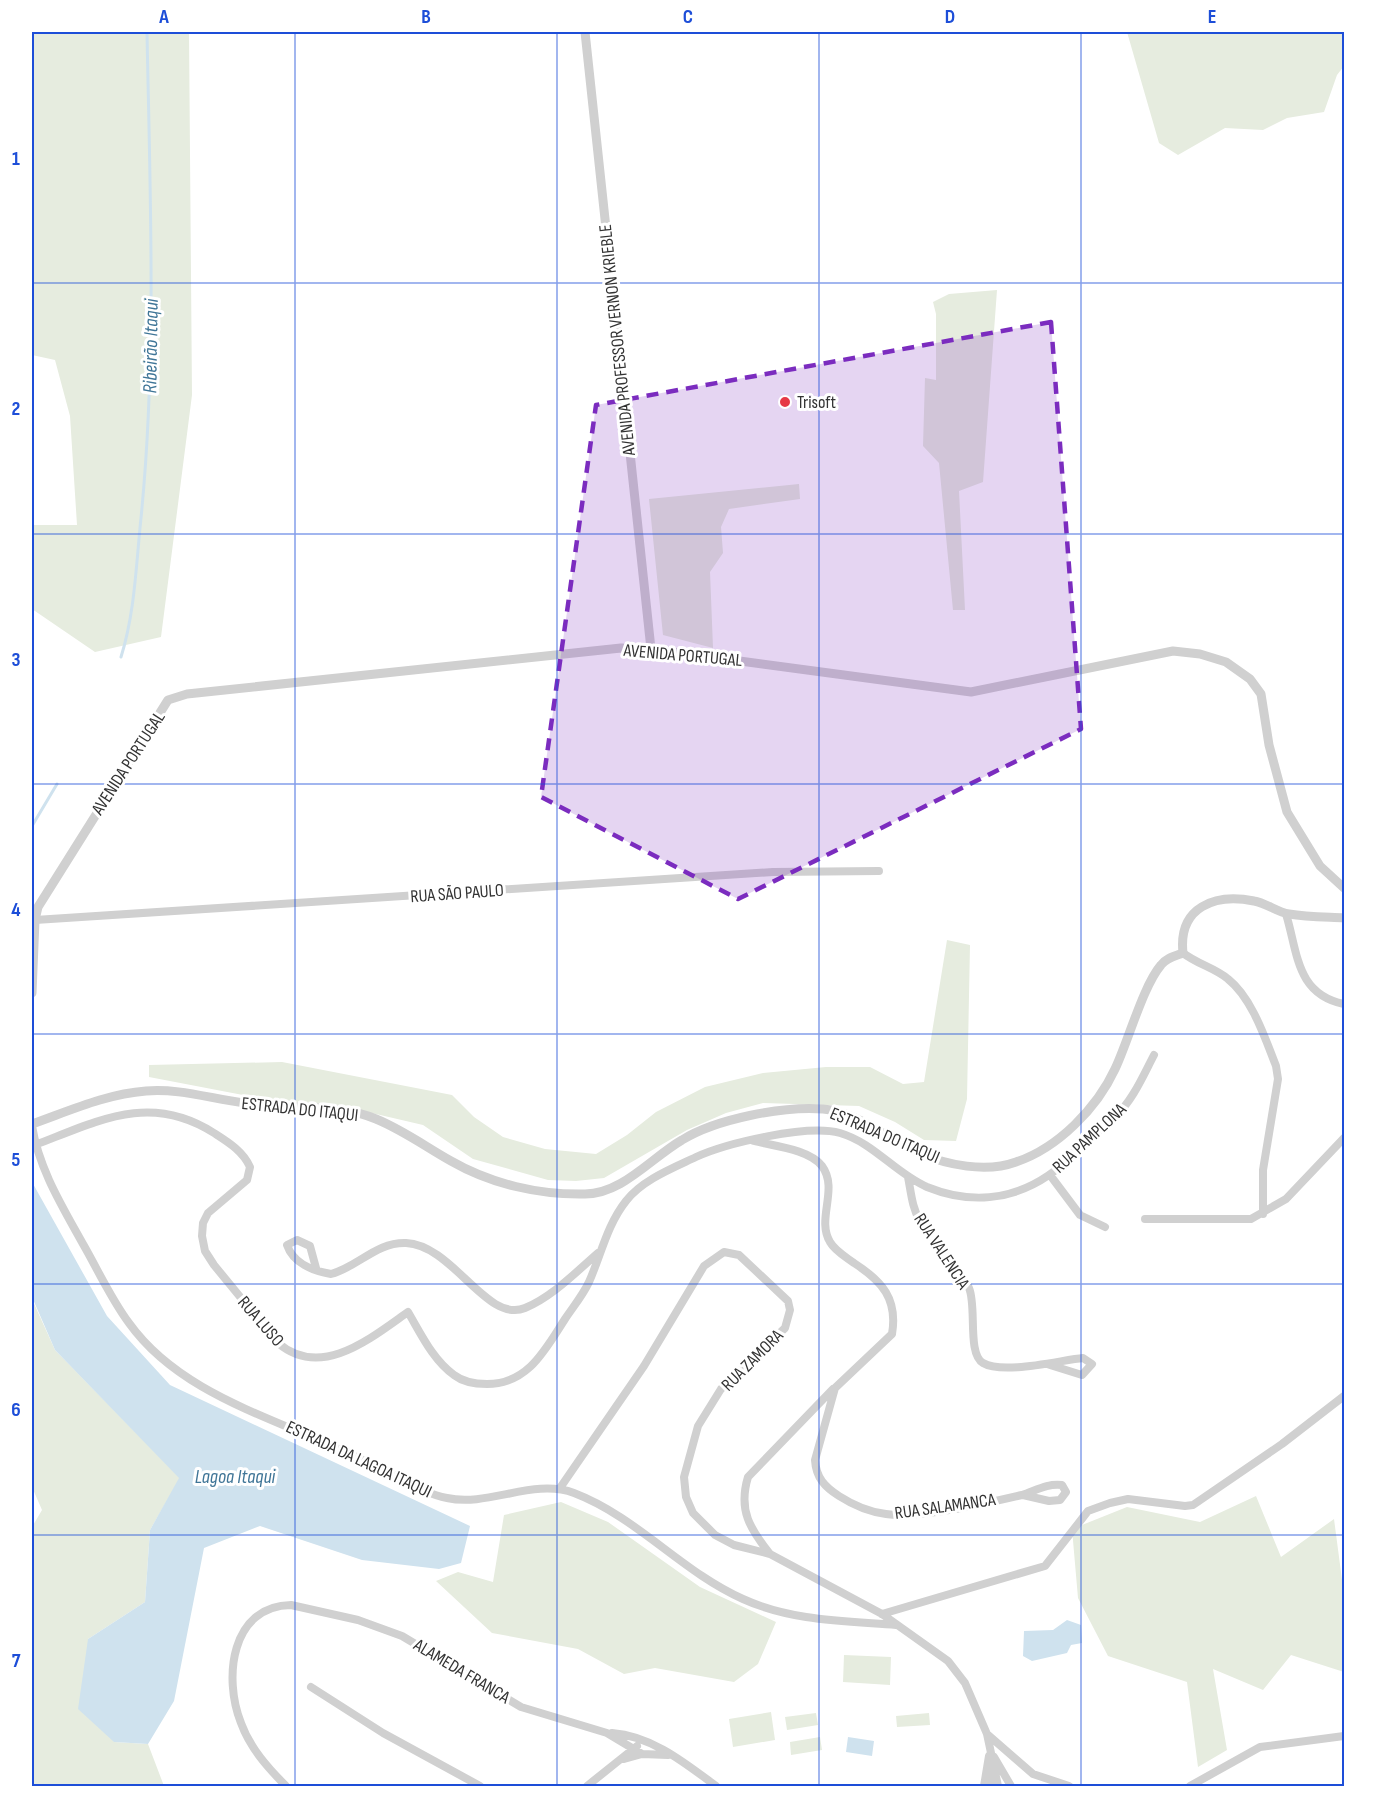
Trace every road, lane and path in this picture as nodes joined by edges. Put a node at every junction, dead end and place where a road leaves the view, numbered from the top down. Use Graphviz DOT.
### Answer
graph roads {
  1 [pos="585,32"];
  2 [pos="651,649"];
  3 [pos="879,871"];
  4 [pos="1342,885"];
  5 [pos="1286,914"];
  6 [pos="1344,917"];
  7 [pos="35,921"];
  8 [pos="1184,953"];
  9 [pos="32,993"];
  10 [pos="1344,1004"];
  11 [pos="1154,1055"];
  12 [pos="32,1125"];
  13 [pos="1344,1138"];
  14 [pos="752,1141"];
  15 [pos="35,1145"];
  16 [pos="1050,1175"];
  17 [pos="908,1177"];
  18 [pos="1263,1214"];
  19 [pos="1145,1219"];
  20 [pos="1105,1227"];
  21 [pos="599,1252"];
  22 [pos="316,1269"];
  23 [pos="1050,1365"];
  24 [pos="835,1388"];
  25 [pos="1344,1396"];
  26 [pos="560,1488"];
  27 [pos="1023,1494"];
  28 [pos="770,1554"];
  29 [pos="882,1614"];
  30 [pos="896,1625"];
  31 [pos="311,1687"];
  32 [pos="607,1733"];
  33 [pos="987,1734"];
  34 [pos="1344,1736"];
  35 [pos="643,1741"];
  36 [pos="633,1749"];
  37 [pos="990,1751"];
  38 [pos="642,1754"];
  39 [pos="677,1756"];
  40 [pos="622,1760"];
  41 [pos="286,1786"];
  42 [pos="480,1786"];
  43 [pos="587,1786"];
  44 [pos="716,1786"];
  45 [pos="984,1786"];
  46 [pos="991,1786"];
  47 [pos="998,1786"];
  48 [pos="1004,1786"];
  49 [pos="1011,1786"];
  50 [pos="1069,1786"];
  51 [pos="1190,1786"];
  1 -- 2 [label="street, AVENIDA PROFESSOR VERNON KRIEBLE"];
  2 -- 4 [label="street, AVENIDA PORTUGAL"];
  2 -- 7 [label="street, AVENIDA PORTUGAL"];
  3 -- 7 [label="street, RUA SÃO PAULO"];
  5 -- 6 [label="street"];
  5 -- 8 [label="street"];
  5 -- 10 [label="street"];
  7 -- 9 [label="street, AVENIDA PORTUGAL"];
  8 -- 12 [label="street, ESTRADA DO ITAQUI"];
  8 -- 18 [label="street"];
  11 -- 16 [label="street, RUA PAMPLONA"];
  12 -- 15 [label="street"];
  13 -- 18 [label="street"];
  14 -- 17 [label="street, RUA PAMPLONA"];
  14 -- 21 [label="street, RUA PAMPLONA"];
  14 -- 24 [label="street"];
  15 -- 21 [label="street, RUA LUSO"];
  15 -- 26 [label="street, ESTRADA DA LAGOA ITAQUI"];
  16 -- 17 [label="street, RUA PAMPLONA"];
  16 -- 20 [label="street"];
  17 -- 23 [label="street, RUA VALENCIA"];
  18 -- 19 [label="street"];
  21 -- 22 [label="street"];
  23 -- 23 [label="street, RUA VALENCIA"];
  24 -- 27 [label="street, RUA SALAMANCA"];
  24 -- 28 [label="street"];
  25 -- 29 [label="street"];
  26 -- 28 [label="street, RUA ZAMORA"];
  26 -- 30 [label="street, ESTRADA DA LAGOA ITAQUI"];
  27 -- 27 [label="street, RUA SALAMANCA"];
  28 -- 29 [label="street, RUA ZAMORA"];
  29 -- 30 [label="street, RUA ZAMORA"];
  30 -- 33 [label="street, RUA ZAMORA"];
  31 -- 42 [label="street"];
  32 -- 35 [label="street"];
  32 -- 36 [label="street, ALAMEDA FRANCA"];
  32 -- 41 [label="street, ALAMEDA FRANCA"];
  33 -- 37 [label="street"];
  33 -- 50 [label="street"];
  34 -- 51 [label="street"];
  35 -- 36 [label="street"];
  35 -- 39 [label="street"];
  36 -- 38 [label="street, ALAMEDA FRANCA"];
  36 -- 40 [label="street"];
  37 -- 45 [label="street"];
  37 -- 46 [label="street"];
  37 -- 47 [label="street"];
  37 -- 48 [label="street"];
  37 -- 49 [label="street"];
  38 -- 39 [label="street"];
  38 -- 40 [label="street"];
  39 -- 44 [label="street"];
  40 -- 43 [label="street"];
}
